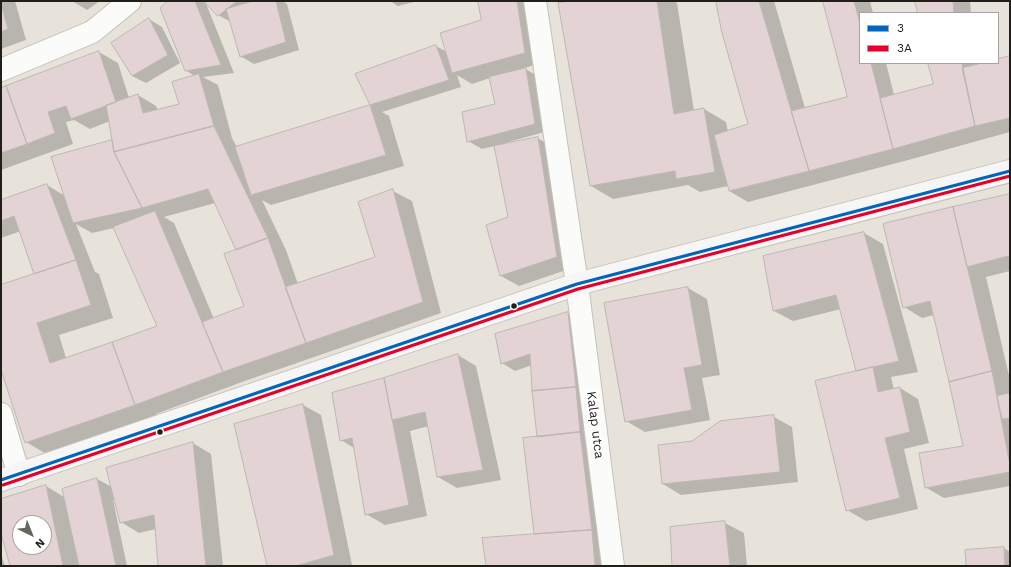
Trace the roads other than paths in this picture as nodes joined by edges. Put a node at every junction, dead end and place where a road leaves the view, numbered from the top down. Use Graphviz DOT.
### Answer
graph roads {
  1 [pos="130,1"];
  2 [pos="535,1"];
  3 [pos="1,70"];
  4 [pos="1010,171"];
  5 [pos="577,284"];
  6 [pos="1,414"];
  7 [pos="10,478"];
  8 [pos="613,566"];
  1 -- 3 [label="street"];
  2 -- 5 [label="street, Kalap utca"];
  4 -- 5 [label="street"];
  5 -- 7 [label="street"];
  5 -- 8 [label="street, Kalap utca"];
  6 -- 7 [label="street"];
}
